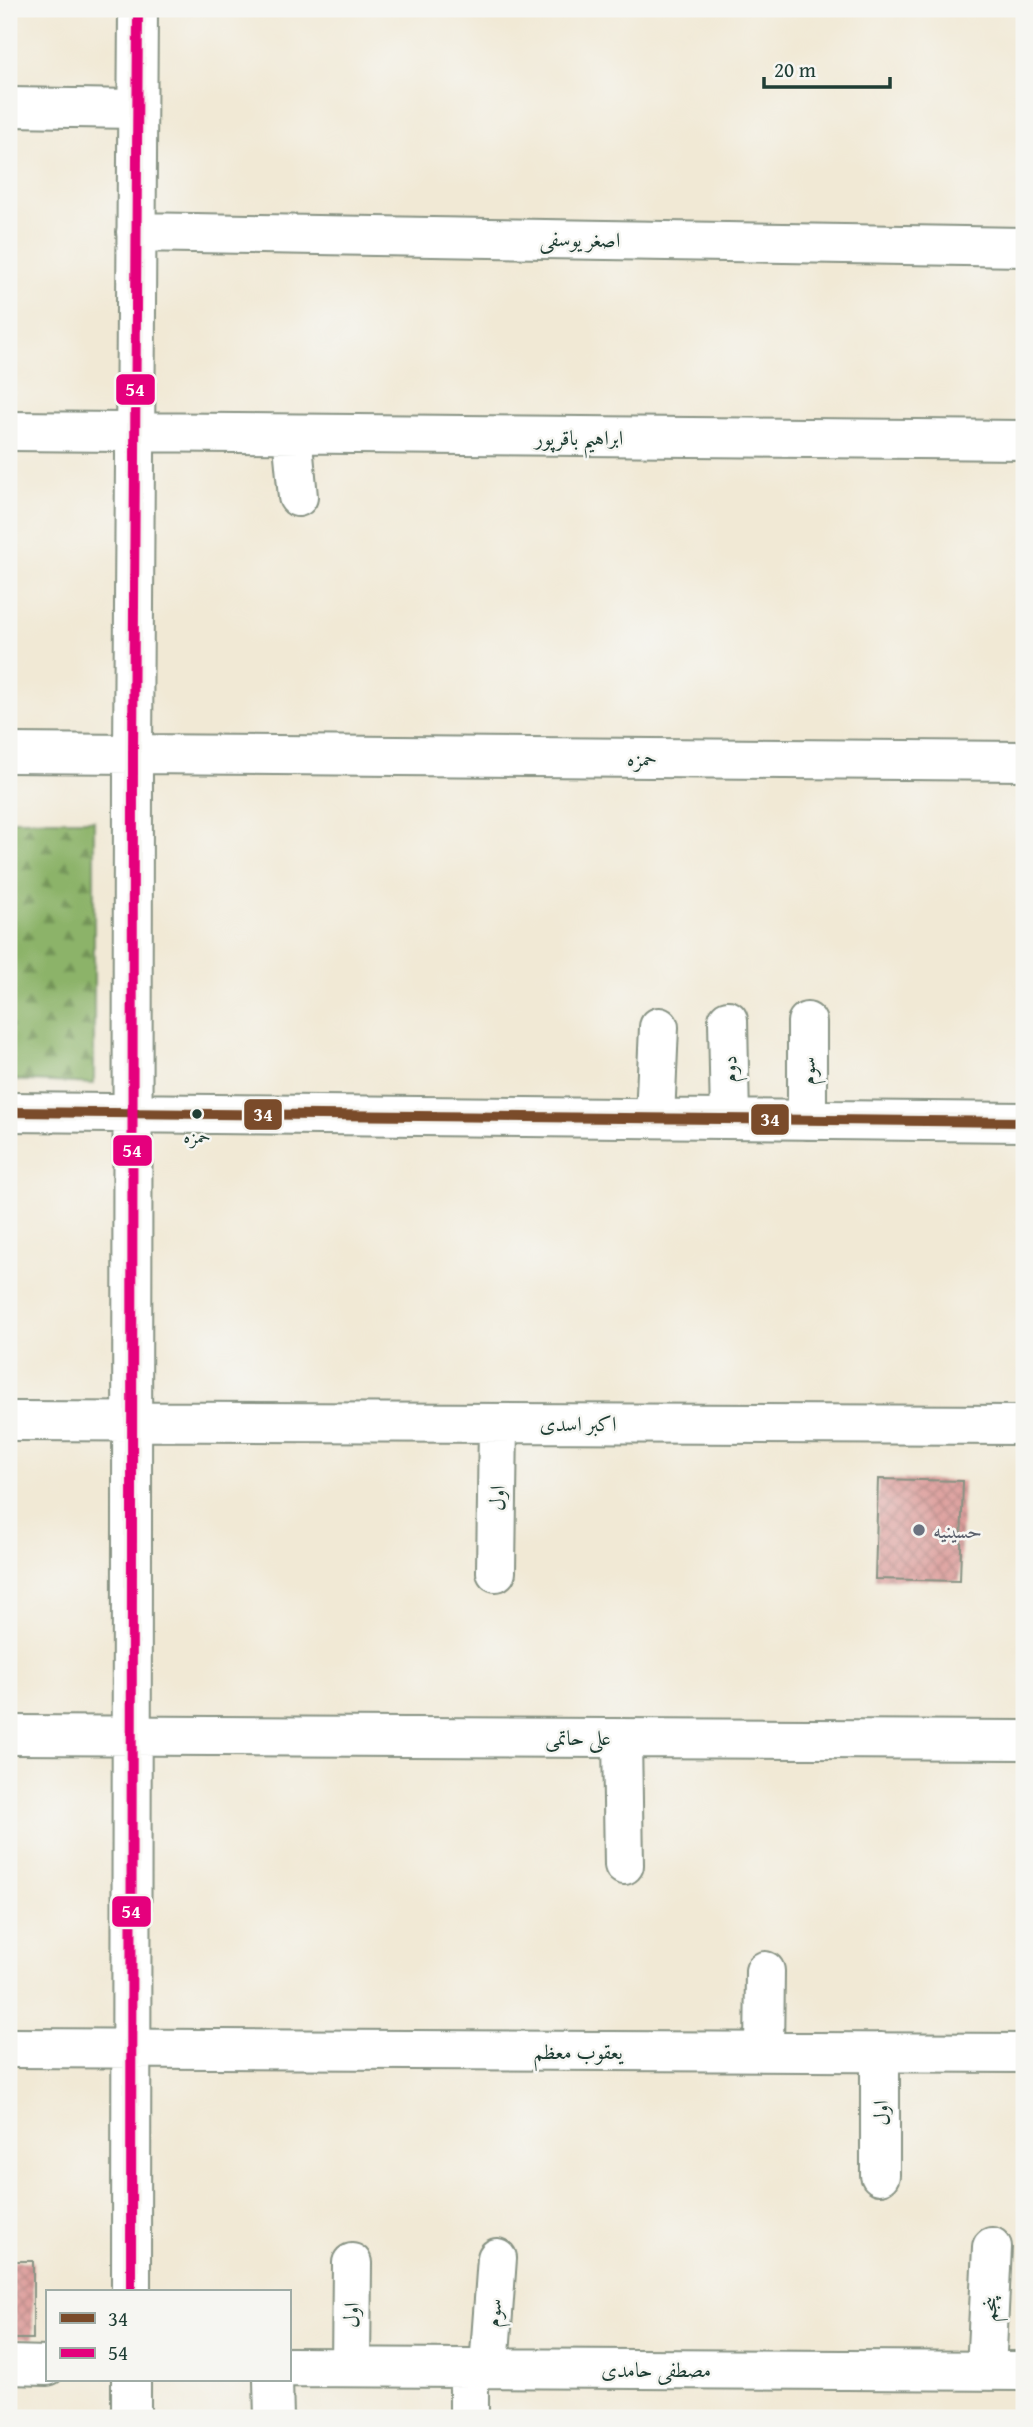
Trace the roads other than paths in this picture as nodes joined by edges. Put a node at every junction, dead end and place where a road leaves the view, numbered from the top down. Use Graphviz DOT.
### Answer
graph roads {
  1 [pos="138,9"];
  2 [pos="9,107"];
  3 [pos="137,109"];
  4 [pos="136,232"];
  5 [pos="1024,247"];
  6 [pos="9,431"];
  7 [pos="135,433"];
  8 [pos="292,434"];
  9 [pos="1024,440"];
  10 [pos="298,498"];
  11 [pos="9,753"];
  12 [pos="133,754"];
  13 [pos="1024,761"];
  14 [pos="728,1020"];
  15 [pos="807,1022"];
  16 [pos="659,1027"];
  17 [pos="9,1112"];
  18 [pos="132,1112"];
  19 [pos="655,1118"];
  20 [pos="730,1119"];
  21 [pos="807,1120"];
  22 [pos="1024,1122"];
  23 [pos="9,1421"];
  24 [pos="132,1421"];
  25 [pos="498,1423"];
  26 [pos="1024,1425"];
  27 [pos="496,1572"];
  28 [pos="9,1735"];
  29 [pos="131,1735"];
  30 [pos="622,1738"];
  31 [pos="1024,1740"];
  32 [pos="624,1866"];
  33 [pos="765,1971"];
  34 [pos="9,2048"];
  35 [pos="131,2048"];
  36 [pos="764,2052"];
  37 [pos="880,2052"];
  38 [pos="1024,2053"];
  39 [pos="880,2175"];
  40 [pos="992,2247"];
  41 [pos="497,2258"];
  42 [pos="352,2263"];
  43 [pos="131,2290"];
  44 [pos="9,2365"];
  45 [pos="46,2366"];
  46 [pos="290,2367"];
  47 [pos="351,2367"];
  48 [pos="479,2368"];
  49 [pos="986,2371"];
  50 [pos="1024,2371"];
  51 [pos="131,2382"];
  52 [pos="273,2382"];
  53 [pos="131,2418"];
  54 [pos="274,2418"];
  55 [pos="469,2418"];
  1 -- 3 [label="street"];
  2 -- 3 [label="street"];
  3 -- 4 [label="street"];
  4 -- 5 [label="street, اصغر یوسفی"];
  4 -- 7 [label="street"];
  6 -- 7 [label="street, ابراهیم باقرپور"];
  7 -- 8 [label="street, ابراهیم باقرپور"];
  7 -- 12 [label="street"];
  8 -- 9 [label="street, ابراهیم باقرپور"];
  8 -- 10 [label="street"];
  11 -- 12 [label="street, حمزه"];
  12 -- 13 [label="street, حمزه"];
  12 -- 18 [label="street"];
  14 -- 20 [label="street, دوم"];
  15 -- 21 [label="street, سوم"];
  16 -- 19 [label="street"];
  17 -- 18 [label="street"];
  18 -- 19 [label="street"];
  18 -- 24 [label="street"];
  19 -- 20 [label="street"];
  20 -- 21 [label="street"];
  21 -- 22 [label="street"];
  23 -- 24 [label="street, اکبر اسدی"];
  24 -- 25 [label="street, اکبر اسدی"];
  24 -- 29 [label="street"];
  25 -- 26 [label="street, اکبر اسدی"];
  25 -- 27 [label="street, اول"];
  28 -- 29 [label="street, علی حاتمی"];
  29 -- 30 [label="street, علی حاتمی"];
  29 -- 35 [label="street"];
  30 -- 31 [label="street, علی حاتمی"];
  30 -- 32 [label="street"];
  33 -- 36 [label="street"];
  34 -- 35 [label="street, یعقوب معظم"];
  35 -- 36 [label="street, یعقوب معظم"];
  35 -- 43 [label="street"];
  36 -- 37 [label="street, یعقوب معظم"];
  37 -- 38 [label="street, یعقوب معظم"];
  37 -- 39 [label="street, اول"];
  40 -- 49 [label="street, پنجم"];
  41 -- 48 [label="street, سوم"];
  42 -- 47 [label="street, اول"];
  44 -- 45 [label="street"];
  46 -- 47 [label="street, مصطفی حامدی"];
  47 -- 48 [label="street, مصطفی حامدی"];
  48 -- 49 [label="street, مصطفی حامدی"];
  48 -- 55 [label="street, سوم"];
  49 -- 50 [label="street, مصطفی حامدی"];
  51 -- 53 [label="street"];
  52 -- 54 [label="street"];
}
